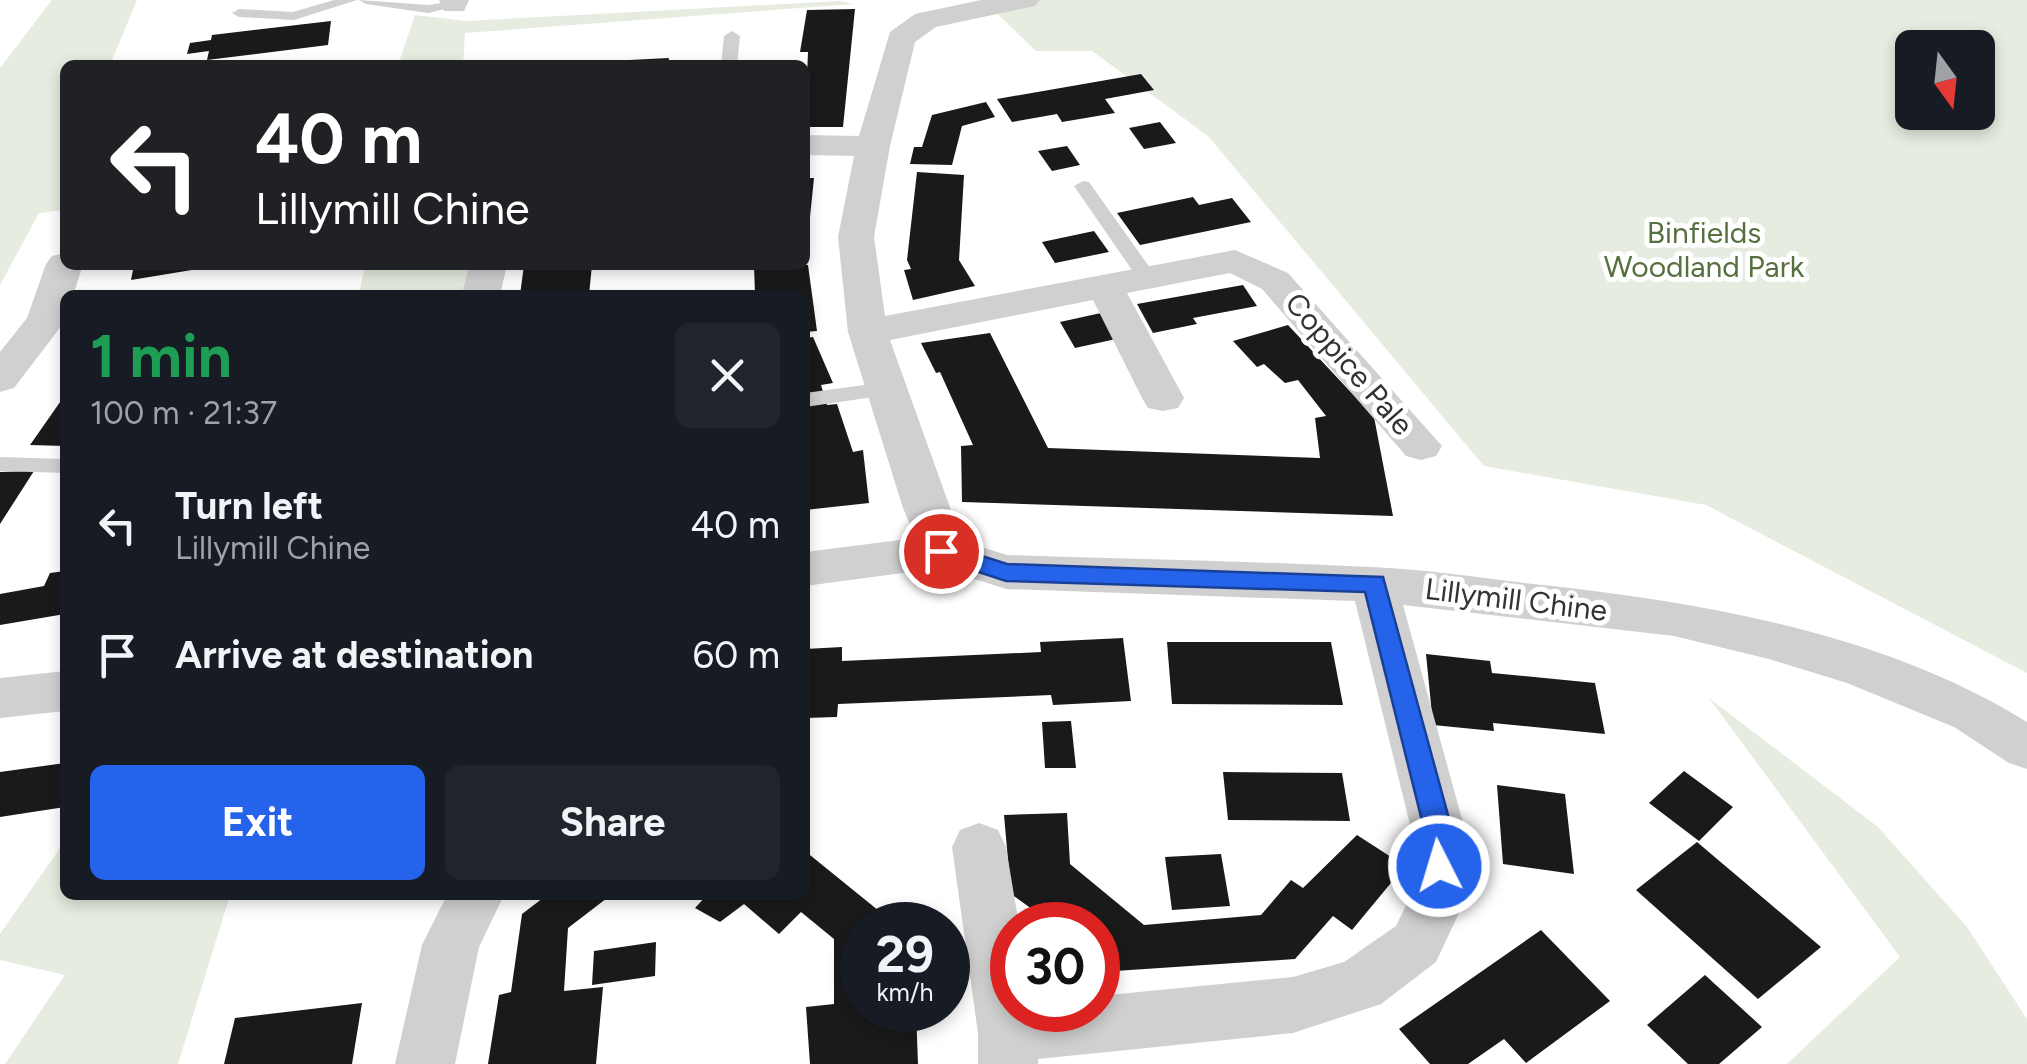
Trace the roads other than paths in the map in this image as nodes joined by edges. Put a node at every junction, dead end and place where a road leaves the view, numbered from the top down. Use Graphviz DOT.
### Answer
graph roads {
  1 [pos="350,0"];
  2 [pos="366,0"];
  3 [pos="1025,0"];
  4 [pos="454,2"];
  5 [pos="913,10"];
  6 [pos="239,13"];
  7 [pos="732,36"];
  8 [pos="730,60"];
  9 [pos="810,144"];
  10 [pos="873,146"];
  11 [pos="1082,186"];
  12 [pos="1148,279"];
  13 [pos="1106,287"];
  14 [pos="60,293"];
  15 [pos="55,322"];
  16 [pos="868,332"];
  17 [pos="0,379"];
  18 [pos="887,390"];
  19 [pos="1163,398"];
  20 [pos="810,399"];
  21 [pos="1421,446"];
  22 [pos="0,464"];
  23 [pos="60,466"];
  24 [pos="941,551"];
  25 [pos="810,567"];
  26 [pos="1374,584"];
  27 [pos="60,692"];
  28 [pos="0,698"];
  29 [pos="2027,748"];
  30 [pos="979,847"];
  31 [pos="474,900"];
  32 [pos="1008,1049"];
  33 [pos="424,1064"];
  1 -- 6 [label="lane"];
  2 -- 4 [label="lane"];
  3 -- 5 [label="street"];
  5 -- 10 [label="street"];
  7 -- 8 [label="lane"];
  9 -- 10 [label="street"];
  10 -- 16 [label="street"];
  11 -- 12 [label="lane"];
  12 -- 13 [label="street, Coppice Pale"];
  12 -- 21 [label="street, Coppice Pale"];
  13 -- 16 [label="street, Coppice Pale"];
  13 -- 19 [label="street"];
  14 -- 15 [label="street"];
  15 -- 17 [label="street"];
  16 -- 18 [label="street"];
  18 -- 20 [label="lane"];
  18 -- 24 [label="street"];
  22 -- 23 [label="lane"];
  24 -- 25 [label="street, Lillymill Chine"];
  24 -- 26 [label="street, Lillymill Chine"];
  26 -- 29 [label="street, Lillymill Chine"];
  26 -- 32 [label="street"];
  27 -- 28 [label="street"];
  30 -- 32 [label="street"];
  31 -- 33 [label="street"];
}
